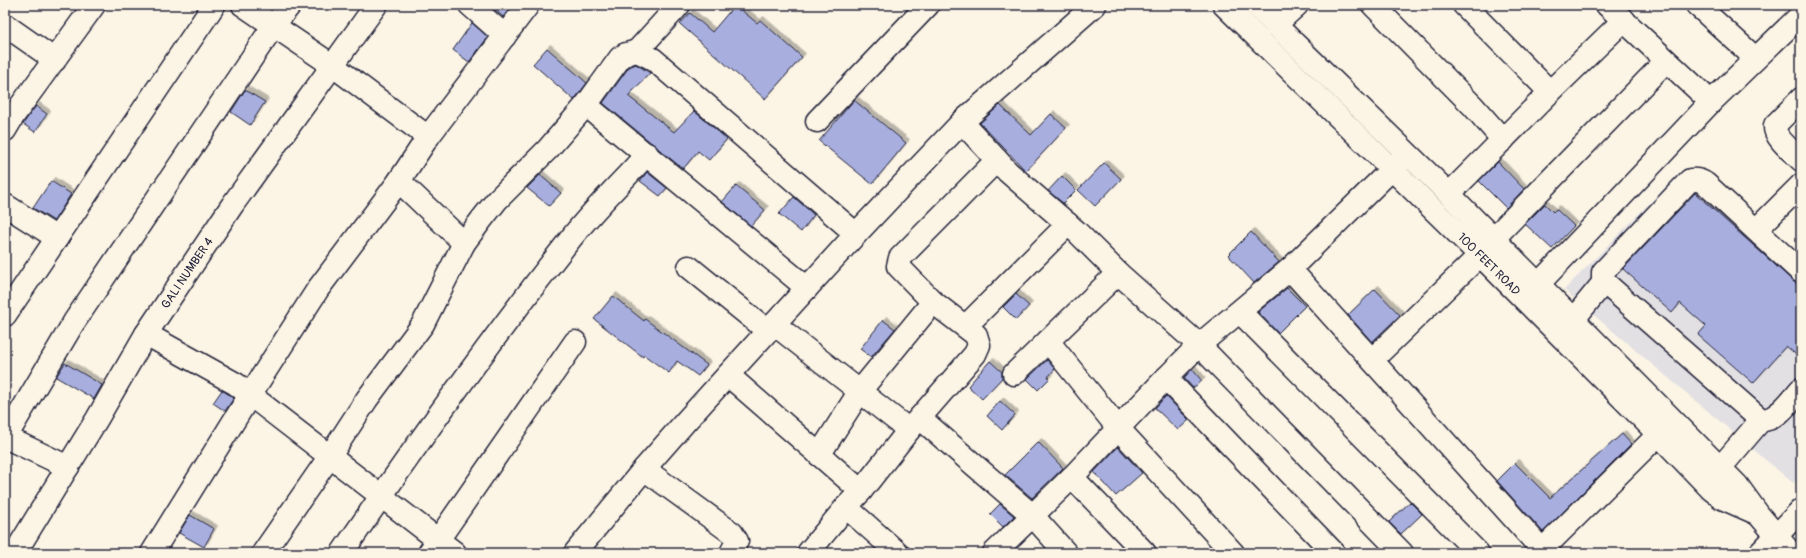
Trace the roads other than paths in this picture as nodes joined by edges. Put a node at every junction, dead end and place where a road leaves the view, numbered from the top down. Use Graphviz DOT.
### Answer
graph roads {
  1 [pos="214,5"];
  2 [pos="244,5"];
  3 [pos="290,5"];
  4 [pos="376,5"];
  5 [pos="470,5"];
  6 [pos="528,5"];
  7 [pos="679,5"];
  8 [pos="928,5"];
  9 [pos="1095,5"];
  10 [pos="1224,5"];
  11 [pos="1255,5"];
  12 [pos="1297,5"];
  13 [pos="1373,5"];
  14 [pos="1607,5"];
  15 [pos="1697,5"];
  16 [pos="89,7"];
  17 [pos="1471,8"];
  18 [pos="1797,12"];
  19 [pos="1624,20"];
  20 [pos="5,25"];
  21 [pos="274,25"];
  22 [pos="1275,25"];
  23 [pos="505,36"];
  24 [pos="637,51"];
  25 [pos="1755,58"];
  26 [pos="55,60"];
  27 [pos="1666,61"];
  28 [pos="332,65"];
  29 [pos="1550,92"];
  30 [pos="1801,99"];
  31 [pos="1711,102"];
  32 [pos="586,105"];
  33 [pos="8,118"];
  34 [pos="817,121"];
  35 [pos="962,122"];
  36 [pos="428,136"];
  37 [pos="1503,140"];
  38 [pos="1408,153"];
  39 [pos="648,154"];
  40 [pos="997,160"];
  41 [pos="1801,160"];
  42 [pos="1392,168"];
  43 [pos="399,181"];
  44 [pos="1801,185"];
  45 [pos="1449,194"];
  46 [pos="5,205"];
  47 [pos="1068,224"];
  48 [pos="1756,230"];
  49 [pos="856,234"];
  50 [pos="57,238"];
  51 [pos="464,243"];
  52 [pos="1487,247"];
  53 [pos="689,267"];
  54 [pos="1290,269"];
  55 [pos="1801,272"];
  56 [pos="1118,273"];
  57 [pos="1604,282"];
  58 [pos="807,288"];
  59 [pos="1531,292"];
  60 [pos="933,302"];
  61 [pos="1240,312"];
  62 [pos="5,315"];
  63 [pos="1573,320"];
  64 [pos="966,326"];
  65 [pos="771,328"];
  66 [pos="146,334"];
  67 [pos="1048,341"];
  68 [pos="575,342"];
  69 [pos="1199,345"];
  70 [pos="1372,360"];
  71 [pos="1014,374"];
  72 [pos="728,375"];
  73 [pos="1166,378"];
  74 [pos="1801,390"];
  75 [pos="860,391"];
  76 [pos="250,395"];
  77 [pos="1761,420"];
  78 [pos="914,424"];
  79 [pos="1666,427"];
  80 [pos="1118,428"];
  81 [pos="5,437"];
  82 [pos="820,455"];
  83 [pos="330,456"];
  84 [pos="68,467"];
  85 [pos="644,468"];
  86 [pos="1720,468"];
  87 [pos="1072,477"];
  88 [pos="861,491"];
  89 [pos="381,496"];
  90 [pos="846,507"];
  91 [pos="1801,510"];
  92 [pos="1758,514"];
  93 [pos="1032,515"];
  94 [pos="1776,536"];
  95 [pos="434,546"];
  96 [pos="1542,552"];
  97 [pos="15,553"];
  98 [pos="152,553"];
  99 [pos="263,553"];
  100 [pos="342,553"];
  101 [pos="456,553"];
  102 [pos="575,553"];
  103 [pos="731,553"];
  104 [pos="808,553"];
  105 [pos="898,553"];
  106 [pos="994,553"];
  107 [pos="1066,553"];
  108 [pos="1146,553"];
  109 [pos="1233,553"];
  110 [pos="1334,553"];
  111 [pos="1402,553"];
  112 [pos="1478,553"];
  113 [pos="1760,553"];
  114 [pos="1791,553"];
  1 -- 50 [label="street"];
  2 -- 21 [label="street"];
  3 -- 21 [label="street"];
  4 -- 28 [label="street, GALI NUMBER 4"];
  5 -- 23 [label="street"];
  6 -- 23 [label="street"];
  7 -- 24 [label="street"];
  8 -- 34 [label="street"];
  9 -- 35 [label="street"];
  10 -- 42 [label="street, 100 FEET ROAD"];
  11 -- 22 [label="street, 100 FEET ROAD"];
  12 -- 22 [label="street"];
  13 -- 37 [label="street"];
  14 -- 19 [label="street"];
  15 -- 25 [label="street"];
  16 -- 26 [label="street"];
  17 -- 29 [label="street"];
  18 -- 25 [label="street"];
  19 -- 27 [label="street"];
  19 -- 29 [label="street"];
  20 -- 26 [label="street"];
  21 -- 28 [label="street"];
  21 -- 81 [label="street"];
  22 -- 38 [label="street, 100 FEET ROAD"];
  23 -- 36 [label="street"];
  24 -- 32 [label="street"];
  24 -- 49 [label="street"];
  25 -- 31 [label="street"];
  26 -- 33 [label="street"];
  27 -- 31 [label="street"];
  27 -- 52 [label="street"];
  28 -- 36 [label="street"];
  28 -- 66 [label="street, GALI NUMBER 4"];
  29 -- 37 [label="street"];
  30 -- 41 [label="street"];
  31 -- 59 [label="street"];
  32 -- 39 [label="street"];
  32 -- 51 [label="street"];
  35 -- 40 [label="street"];
  35 -- 49 [label="street"];
  36 -- 43 [label="street"];
  37 -- 45 [label="street"];
  38 -- 42 [label="street"];
  38 -- 45 [label="street, 100 FEET ROAD"];
  39 -- 58 [label="street"];
  39 -- 89 [label="street"];
  40 -- 47 [label="street"];
  40 -- 60 [label="street"];
  42 -- 52 [label="street, 100 FEET ROAD"];
  42 -- 54 [label="street"];
  43 -- 51 [label="street"];
  43 -- 76 [label="street"];
  44 -- 48 [label="street"];
  45 -- 52 [label="street, 100 FEET ROAD"];
  46 -- 50 [label="street"];
  47 -- 56 [label="street"];
  47 -- 64 [label="street"];
  48 -- 55 [label="street"];
  48 -- 57 [label="street"];
  49 -- 58 [label="street"];
  50 -- 62 [label="street"];
  51 -- 83 [label="street"];
  52 -- 59 [label="street, 100 FEET ROAD"];
  52 -- 70 [label="street"];
  53 -- 65 [label="street"];
  54 -- 61 [label="street"];
  54 -- 70 [label="street"];
  56 -- 67 [label="street"];
  56 -- 69 [label="street"];
  57 -- 63 [label="street"];
  57 -- 77 [label="street"];
  58 -- 65 [label="street"];
  59 -- 63 [label="street, 100 FEET ROAD"];
  59 -- 79 [label="street, 100 FEET ROAD"];
  60 -- 64 [label="street"];
  60 -- 75 [label="street"];
  61 -- 69 [label="street"];
  61 -- 112 [label="street"];
  63 -- 79 [label="street, 100 FEET ROAD"];
  64 -- 78 [label="street"];
  65 -- 72 [label="street"];
  65 -- 75 [label="street"];
  66 -- 76 [label="street"];
  66 -- 84 [label="street, GALI NUMBER 4"];
  67 -- 71 [label="street"];
  67 -- 80 [label="street"];
  68 -- 95 [label="street"];
  69 -- 73 [label="street"];
  69 -- 111 [label="street"];
  70 -- 96 [label="street"];
  72 -- 82 [label="street"];
  72 -- 85 [label="street"];
  73 -- 80 [label="street"];
  73 -- 110 [label="street"];
  74 -- 77 [label="street"];
  75 -- 78 [label="street"];
  75 -- 82 [label="street"];
  76 -- 83 [label="street"];
  76 -- 98 [label="street"];
  77 -- 86 [label="street"];
  78 -- 88 [label="street"];
  78 -- 93 [label="street"];
  79 -- 86 [label="street, 100 FEET ROAD"];
  79 -- 92 [label="street, 100 FEET ROAD"];
  79 -- 96 [label="street"];
  80 -- 87 [label="street"];
  80 -- 109 [label="street"];
  81 -- 84 [label="street"];
  82 -- 88 [label="street"];
  83 -- 89 [label="street"];
  83 -- 99 [label="street"];
  84 -- 97 [label="street, GALI NUMBER 4"];
  85 -- 102 [label="street"];
  85 -- 103 [label="street"];
  86 -- 92 [label="street, 100 FEET ROAD"];
  87 -- 93 [label="street"];
  87 -- 108 [label="street"];
  88 -- 90 [label="street"];
  89 -- 95 [label="street"];
  89 -- 100 [label="street"];
  90 -- 104 [label="street"];
  90 -- 105 [label="street"];
  91 -- 94 [label="street"];
  92 -- 94 [label="street, 100 FEET ROAD"];
  93 -- 106 [label="street"];
  93 -- 107 [label="street"];
  94 -- 113 [label="street"];
  94 -- 114 [label="street, 100 FEET ROAD"];
  95 -- 101 [label="street"];
}
